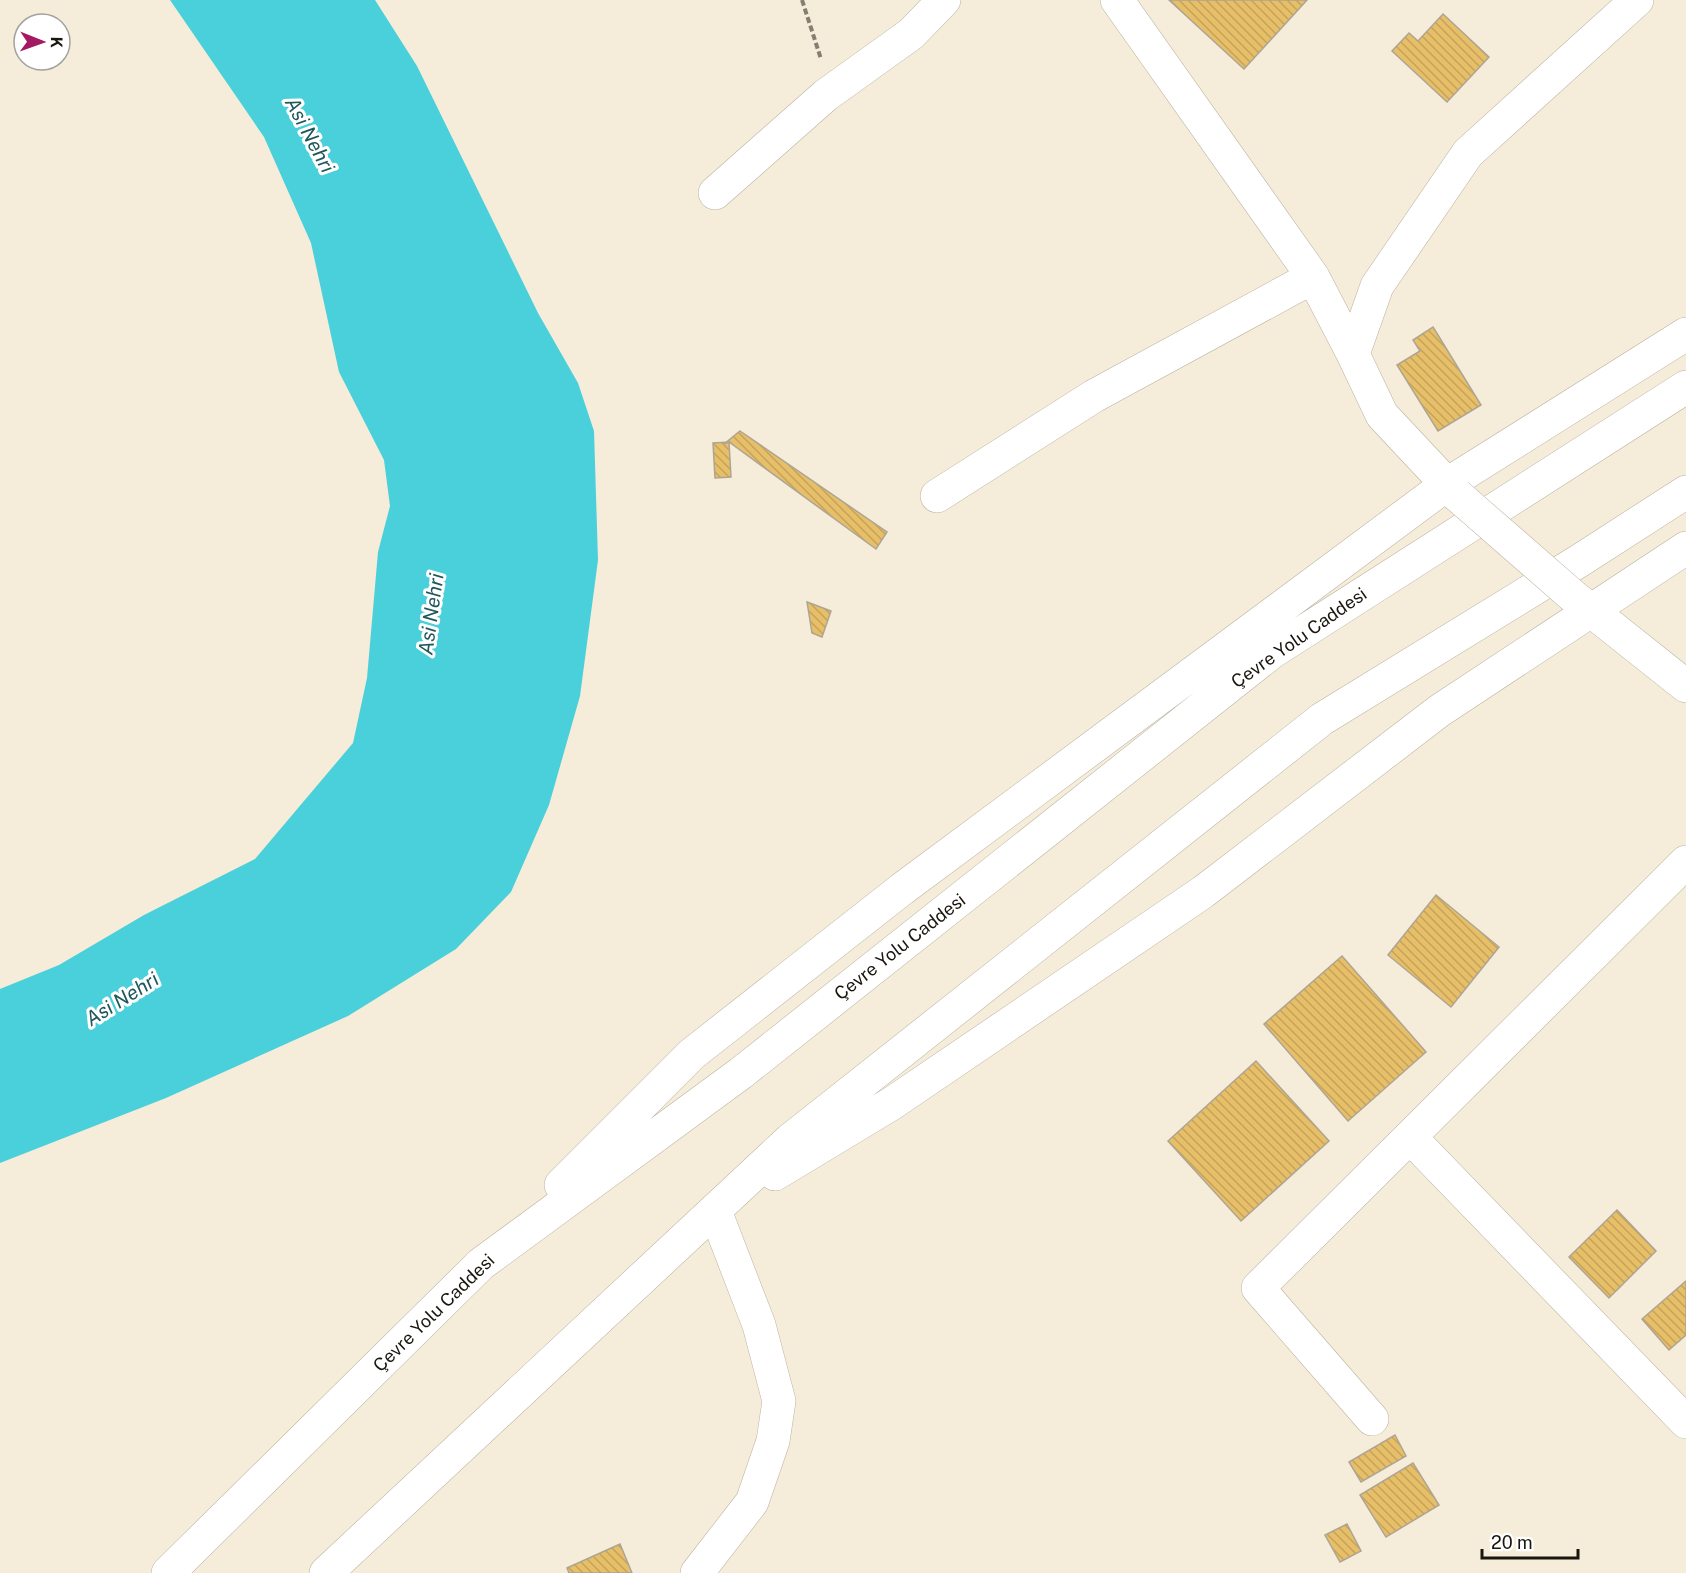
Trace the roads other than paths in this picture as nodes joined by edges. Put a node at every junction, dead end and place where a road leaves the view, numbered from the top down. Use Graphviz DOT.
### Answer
graph roads {
  1 [pos="944,0"];
  2 [pos="1117,0"];
  3 [pos="1637,0"];
  4 [pos="715,193"];
  5 [pos="1313,277"];
  6 [pos="1686,334"];
  7 [pos="1353,354"];
  8 [pos="1686,387"];
  9 [pos="1452,490"];
  10 [pos="1686,492"];
  11 [pos="937,496"];
  12 [pos="1686,548"];
  13 [pos="1583,604"];
  14 [pos="1686,686"];
  15 [pos="1686,862"];
  16 [pos="1410,1137"];
  17 [pos="715,1211"];
  18 [pos="481,1264"];
  19 [pos="1372,1419"];
  20 [pos="1686,1422"];
  21 [pos="168,1573"];
  22 [pos="326,1573"];
  23 [pos="697,1573"];
  1 -- 4 [label="main road"];
  2 -- 5 [label="main road"];
  3 -- 7 [label="main road"];
  5 -- 7 [label="main road"];
  5 -- 11 [label="main road"];
  6 -- 9 [label="main road"];
  7 -- 9 [label="main road"];
  8 -- 18 [label="main road, Çevre Yolu Caddesi"];
  9 -- 13 [label="main road, bridge"];
  9 -- 18 [label="main road"];
  10 -- 17 [label="main road"];
  12 -- 13 [label="main road"];
  13 -- 14 [label="main road"];
  13 -- 17 [label="main road"];
  15 -- 16 [label="main road"];
  16 -- 19 [label="main road"];
  16 -- 20 [label="main road"];
  17 -- 22 [label="main road"];
  17 -- 23 [label="main road"];
  18 -- 21 [label="main road, Çevre Yolu Caddesi"];
}
